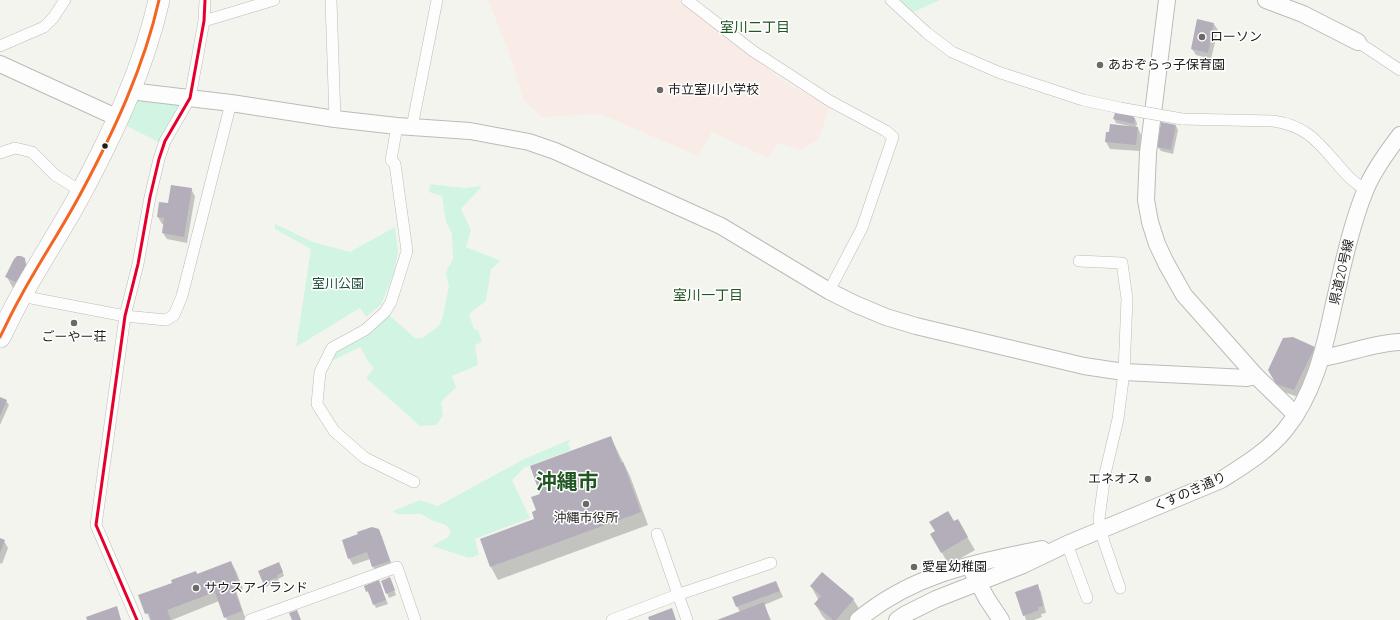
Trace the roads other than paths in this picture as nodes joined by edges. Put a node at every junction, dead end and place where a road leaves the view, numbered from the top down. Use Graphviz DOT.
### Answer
graph roads {
  1 [pos="65,0"];
  2 [pos="159,0"];
  3 [pos="205,0"];
  4 [pos="274,0"];
  5 [pos="331,0"];
  6 [pos="687,0"];
  7 [pos="891,0"];
  8 [pos="1167,0"];
  9 [pos="1266,0"];
  10 [pos="434,1"];
  11 [pos="1293,5"];
  12 [pos="204,21"];
  13 [pos="1358,42"];
  14 [pos="0,46"];
  15 [pos="0,64"];
  16 [pos="1400,70"];
  17 [pos="130,91"];
  18 [pos="190,98"];
  19 [pos="231,103"];
  20 [pos="118,118"];
  21 [pos="335,119"];
  22 [pos="405,126"];
  23 [pos="1400,135"];
  24 [pos="0,153"];
  25 [pos="1365,190"];
  26 [pos="82,192"];
  27 [pos="1079,261"];
  28 [pos="829,291"];
  29 [pos="21,296"];
  30 [pos="125,316"];
  31 [pos="0,337"];
  32 [pos="1400,342"];
  33 [pos="1322,358"];
  34 [pos="1124,372"];
  35 [pos="1256,376"];
  36 [pos="1296,415"];
  37 [pos="414,482"];
  38 [pos="1101,531"];
  39 [pos="657,534"];
  40 [pos="1067,544"];
  41 [pos="771,563"];
  42 [pos="970,565"];
  43 [pos="977,582"];
  44 [pos="1120,588"];
  45 [pos="677,595"];
  46 [pos="1087,598"];
  47 [pos="137,620"];
  48 [pos="250,620"];
  49 [pos="415,620"];
  50 [pos="612,620"];
  51 [pos="687,620"];
  52 [pos="858,620"];
  53 [pos="897,620"];
  54 [pos="1001,620"];
  1 -- 14 [label="street"];
  2 -- 17 [label="highway"];
  3 -- 12 [label="street"];
  4 -- 12 [label="street"];
  5 -- 21 [label="street"];
  6 -- 28 [label="street"];
  7 -- 25 [label="street, bridge"];
  8 -- 35 [label="street"];
  9 -- 11 [label="street"];
  10 -- 22 [label="street"];
  11 -- 13 [label="street"];
  12 -- 18 [label="street"];
  13 -- 16 [label="street"];
  15 -- 20 [label="street"];
  17 -- 18 [label="street"];
  17 -- 20 [label="highway"];
  18 -- 19 [label="street"];
  18 -- 30 [label="street"];
  19 -- 21 [label="street"];
  19 -- 30 [label="street"];
  20 -- 26 [label="highway"];
  21 -- 22 [label="street"];
  22 -- 28 [label="street"];
  22 -- 37 [label="street"];
  23 -- 25 [label="street, 県道20号線"];
  24 -- 26 [label="street"];
  25 -- 33 [label="street, 県道20号線"];
  26 -- 29 [label="highway"];
  27 -- 34 [label="street"];
  28 -- 34 [label="street"];
  29 -- 30 [label="street"];
  29 -- 31 [label="highway"];
  30 -- 47 [label="street"];
  32 -- 33 [label="street"];
  33 -- 36 [label="street, 県道20号線"];
  34 -- 35 [label="street"];
  34 -- 38 [label="street"];
  35 -- 36 [label="street"];
  36 -- 38 [label="street, くすのき通り"];
  38 -- 40 [label="street, くすのき通り"];
  38 -- 44 [label="street"];
  39 -- 45 [label="street"];
  40 -- 42 [label="street, くすのき通り"];
  40 -- 43 [label="street, くすのき通り"];
  40 -- 46 [label="street"];
  41 -- 45 [label="street"];
  42 -- 43 [label="street"];
  42 -- 52 [label="street, くすのき通り"];
  43 -- 53 [label="street, くすのき通り"];
  43 -- 54 [label="street"];
  45 -- 50 [label="street"];
  45 -- 51 [label="street"];
  48 -- 49 [label="street"];
}
